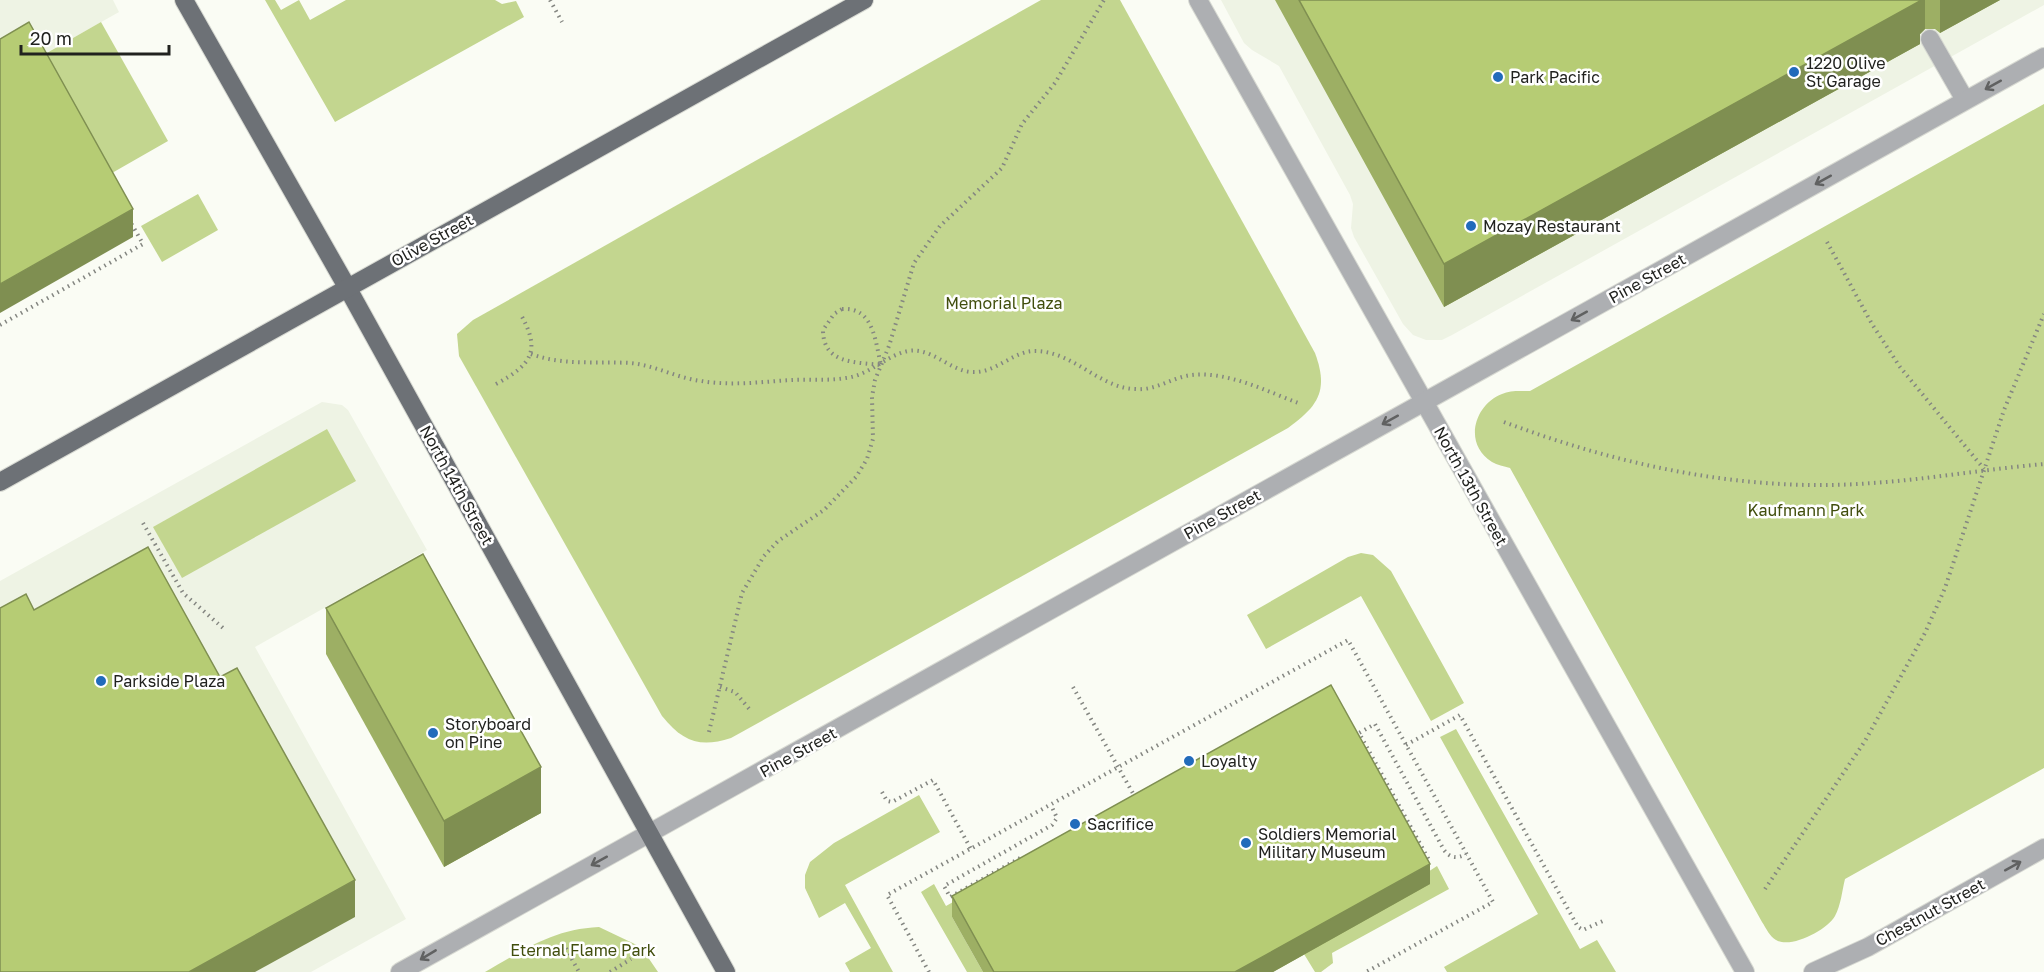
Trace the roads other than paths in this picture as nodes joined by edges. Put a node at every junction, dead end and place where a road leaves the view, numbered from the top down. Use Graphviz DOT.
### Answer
graph roads {
  1 [pos="184,0"];
  2 [pos="864,0"];
  3 [pos="1198,0"];
  4 [pos="1930,39"];
  5 [pos="2044,57"];
  6 [pos="1965,100"];
  7 [pos="347,287"];
  8 [pos="1424,402"];
  9 [pos="0,482"];
  10 [pos="650,832"];
  11 [pos="2044,848"];
  12 [pos="400,972"];
  13 [pos="726,972"];
  14 [pos="1745,972"];
  15 [pos="1813,972"];
  1 -- 7 [label="main road, North 14th Street"];
  2 -- 7 [label="main road, Olive Street"];
  3 -- 8 [label="street, North 13th Street"];
  4 -- 6 [label="street"];
  5 -- 6 [label="street, Pine Street, one-way"];
  6 -- 8 [label="street, Pine Street, one-way"];
  7 -- 9 [label="main road, Olive Street"];
  7 -- 10 [label="main road, North 14th Street"];
  8 -- 10 [label="street, Pine Street, one-way"];
  8 -- 14 [label="street, North 13th Street"];
  10 -- 12 [label="street, Pine Street, one-way"];
  10 -- 13 [label="main road, North 14th Street"];
  15 -- 11 [label="street, Chestnut Street, one-way"];
}
